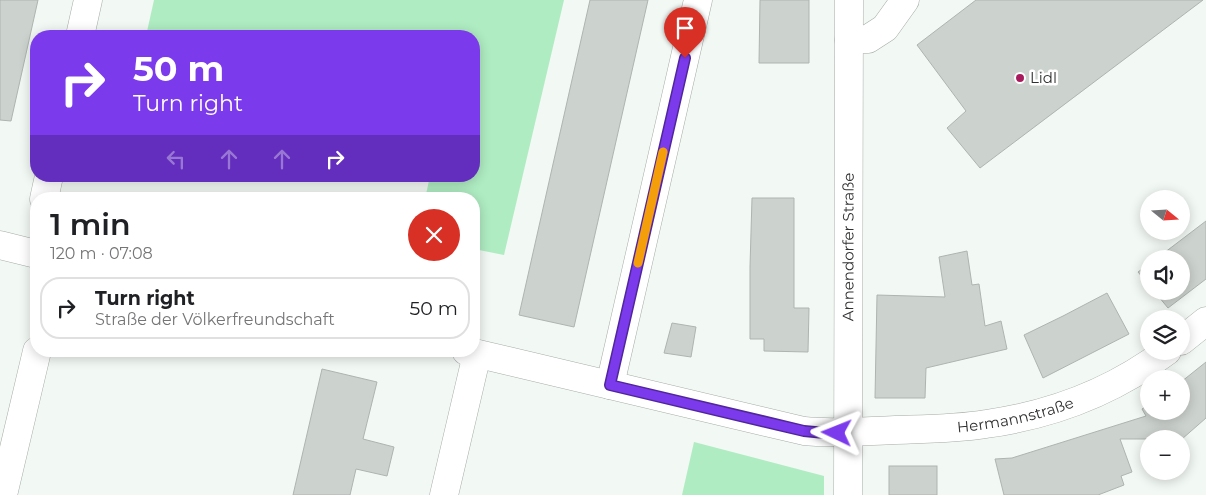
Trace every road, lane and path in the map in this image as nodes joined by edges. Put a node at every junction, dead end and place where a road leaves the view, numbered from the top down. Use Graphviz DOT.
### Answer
graph roads {
  1 [pos="88,0"];
  2 [pos="698,0"];
  3 [pos="849,0"];
  4 [pos="905,0"];
  5 [pos="81,30"];
  6 [pos="849,40"];
  7 [pos="0,245"];
  8 [pos="30,247"];
  9 [pos="1206,321"];
  10 [pos="1190,334"];
  11 [pos="480,355"];
  12 [pos="36,357"];
  13 [pos="470,357"];
  14 [pos="1154,360"];
  15 [pos="610,385"];
  16 [pos="848,432"];
  17 [pos="3,495"];
  18 [pos="444,495"];
  19 [pos="848,495"];
  1 -- 5 [label="street"];
  2 -- 15 [label="street"];
  3 -- 6 [label="street, Annendorfer Straße"];
  4 -- 6 [label="street"];
  6 -- 16 [label="street, Annendorfer Straße"];
  7 -- 8 [label="street"];
  9 -- 10 [label="street"];
  11 -- 15 [label="street, Hermannstraße"];
  12 -- 17 [label="street"];
  13 -- 18 [label="street"];
  14 -- 16 [label="street, Hermannstraße"];
  15 -- 16 [label="street, Hermannstraße"];
  16 -- 19 [label="street, Annendorfer Straße"];
}
